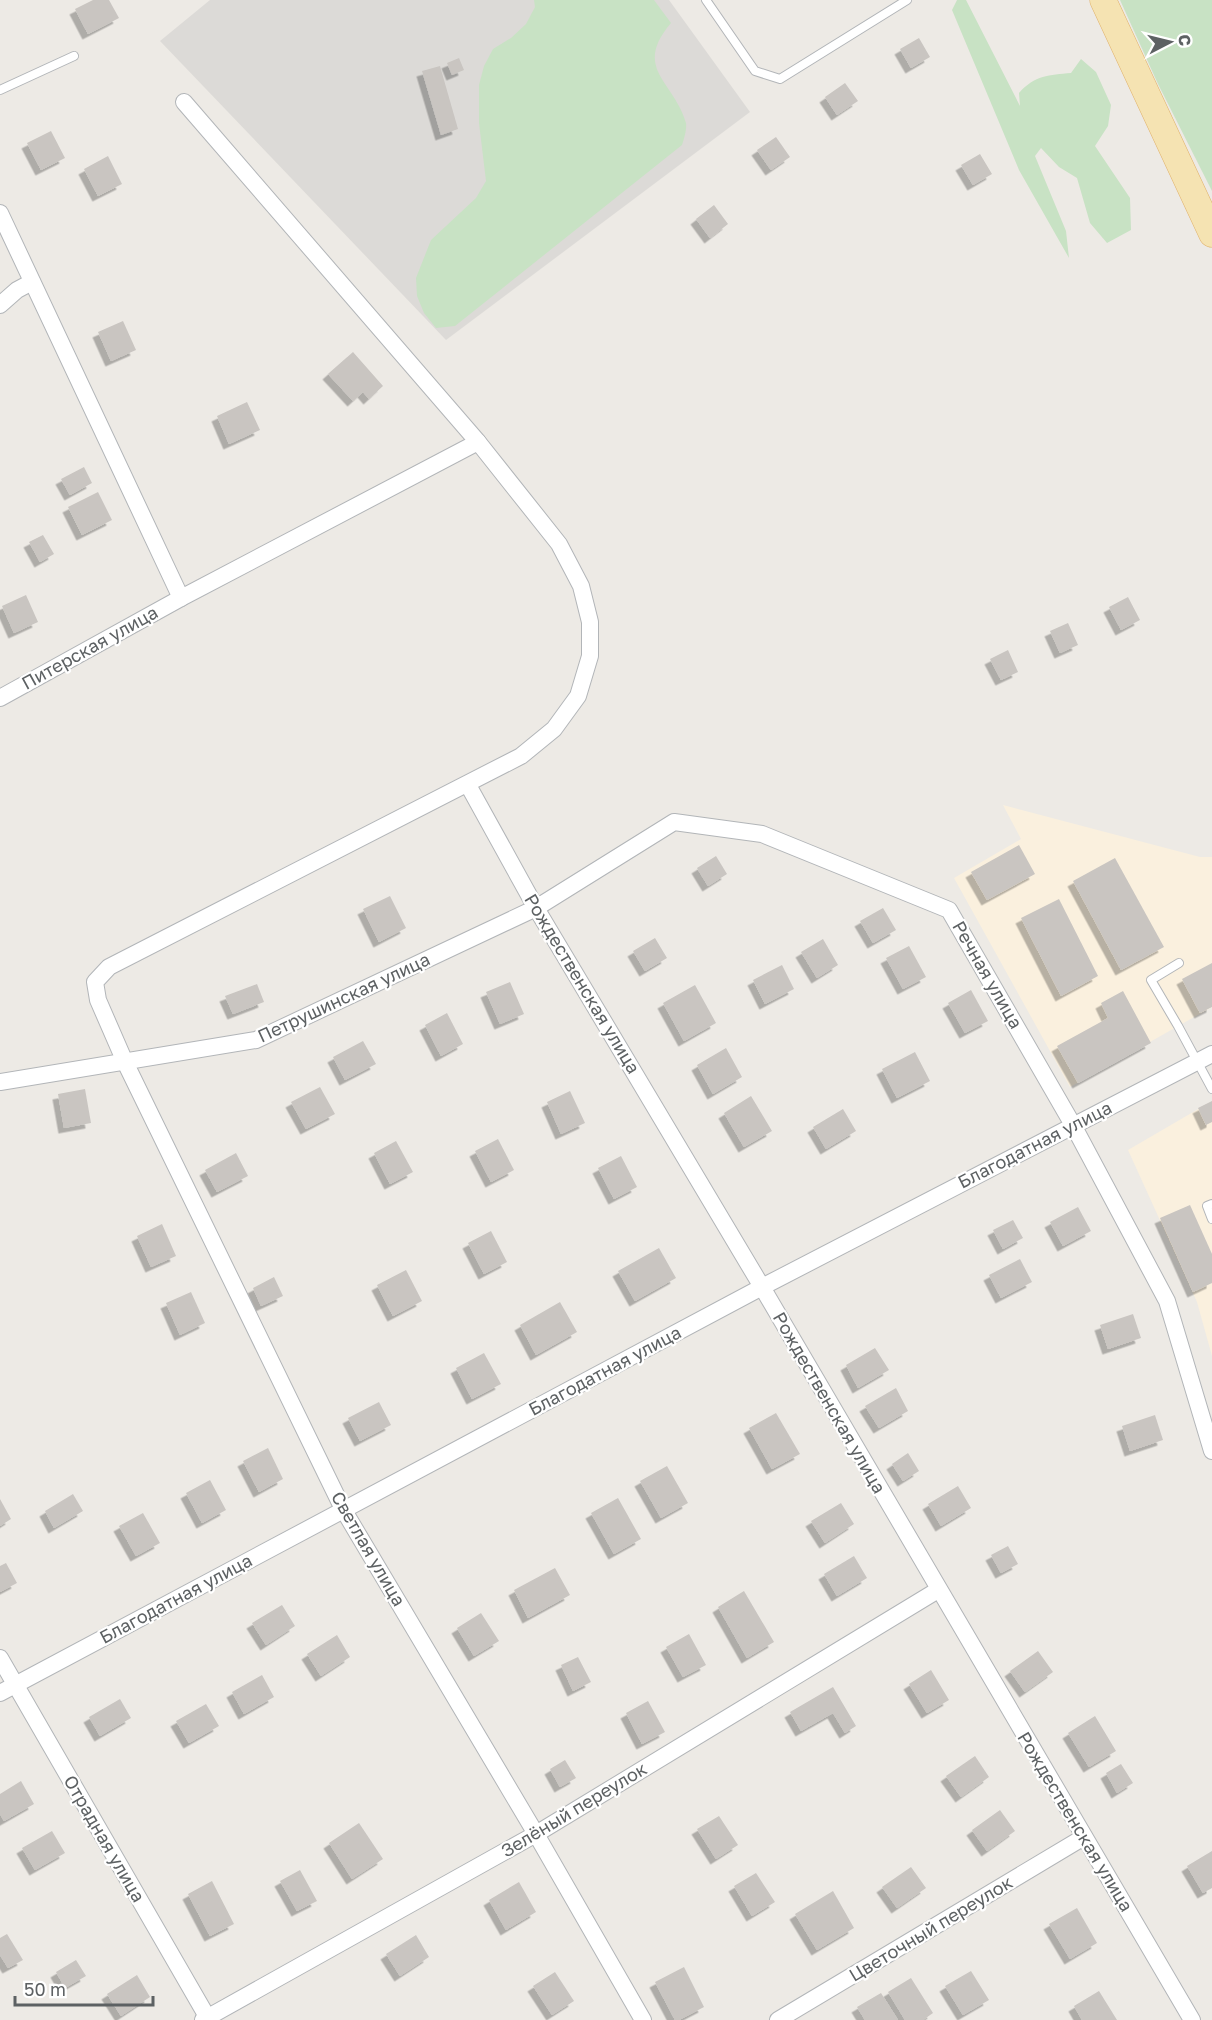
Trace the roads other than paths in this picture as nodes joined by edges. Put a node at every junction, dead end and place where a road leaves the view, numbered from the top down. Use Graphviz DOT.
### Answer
graph roads {
  1 [pos="706,0"];
  2 [pos="906,0"];
  3 [pos="1103,0"];
  4 [pos="74,56"];
  5 [pos="0,90"];
  6 [pos="184,102"];
  7 [pos="0,213"];
  8 [pos="1212,234"];
  9 [pos="32,282"];
  10 [pos="0,305"];
  11 [pos="478,442"];
  12 [pos="180,598"];
  13 [pos="0,698"];
  14 [pos="468,785"];
  15 [pos="536,908"];
  16 [pos="1179,963"];
  17 [pos="1205,1058"];
  18 [pos="125,1062"];
  19 [pos="0,1082"];
  20 [pos="1212,1089"];
  21 [pos="1074,1125"];
  22 [pos="1212,1204"];
  23 [pos="1212,1219"];
  24 [pos="762,1287"];
  25 [pos="1212,1452"];
  26 [pos="343,1509"];
  27 [pos="939,1590"];
  28 [pos="0,1658"];
  29 [pos="8,1689"];
  30 [pos="536,1834"];
  31 [pos="1084,1837"];
  32 [pos="207,2019"];
  33 [pos="643,2020"];
  34 [pos="778,2020"];
  35 [pos="1192,2020"];
  1 -- 2 [label="lane"];
  3 -- 8 [label="main road"];
  4 -- 5 [label="lane"];
  6 -- 11 [label="street"];
  7 -- 9 [label="street"];
  9 -- 10 [label="street"];
  9 -- 12 [label="street"];
  11 -- 12 [label="street, Питерская улица"];
  11 -- 14 [label="street"];
  12 -- 13 [label="street, Питерская улица"];
  14 -- 15 [label="street, Рождественская улица"];
  14 -- 18 [label="street, Светлая улица"];
  15 -- 18 [label="street, Петрушинская улица"];
  15 -- 21 [label="street, Речная улица"];
  15 -- 24 [label="street, Рождественская улица"];
  16 -- 17 [label="lane"];
  17 -- 20 [label="lane"];
  17 -- 21 [label="street, Благодатная улица"];
  18 -- 19 [label="street, Петрушинская улица"];
  18 -- 26 [label="street, Светлая улица"];
  21 -- 24 [label="street, Благодатная улица"];
  21 -- 25 [label="street, Речная улица"];
  22 -- 23 [label="lane"];
  24 -- 26 [label="street, Благодатная улица"];
  24 -- 27 [label="street, Рождественская улица"];
  26 -- 29 [label="street, Благодатная улица"];
  26 -- 30 [label="street, Светлая улица"];
  27 -- 30 [label="street, Зелёный переулок"];
  27 -- 31 [label="street, Рождественская улица"];
  28 -- 29 [label="street, Отрадная улица"];
  29 -- 32 [label="street, Отрадная улица"];
  30 -- 32 [label="street, Зелёный переулок"];
  30 -- 33 [label="street, Светлая улица"];
  31 -- 34 [label="street, Цветочный переулок"];
  31 -- 35 [label="street, Рождественская улица"];
}
